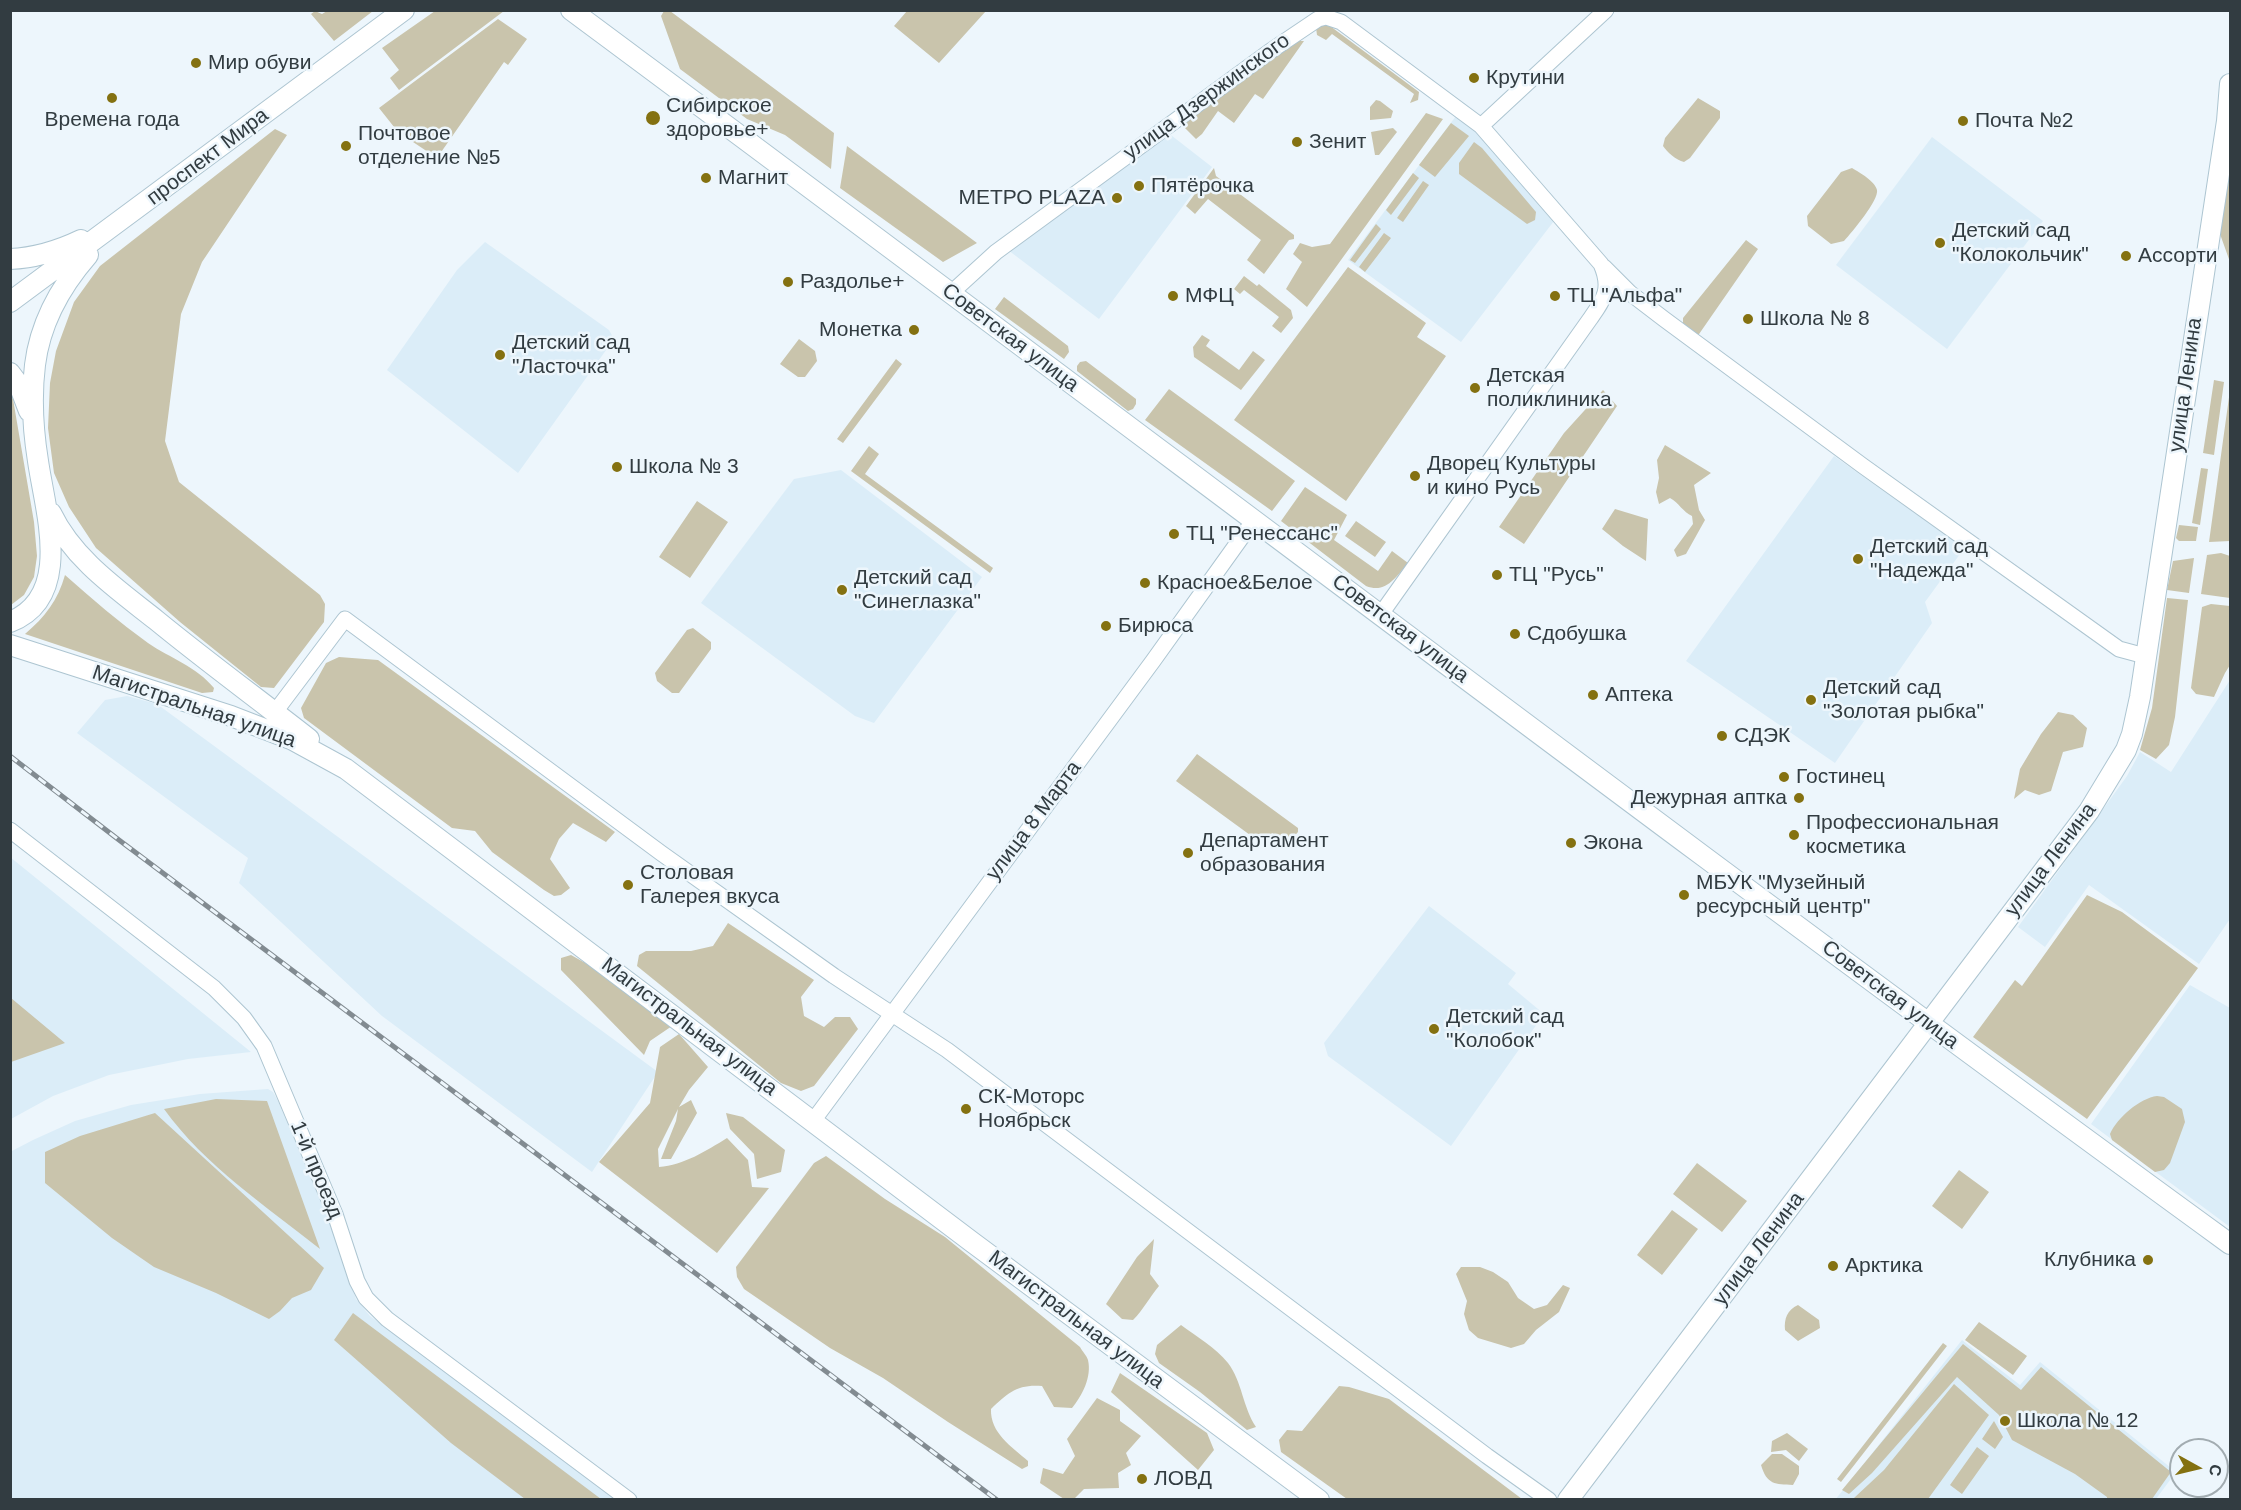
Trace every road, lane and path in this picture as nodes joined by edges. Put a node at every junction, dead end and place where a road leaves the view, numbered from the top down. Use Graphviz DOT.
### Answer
graph roads {
  1 [pos="404,10"];
  2 [pos="571,10"];
  3 [pos="1606,10"];
  4 [pos="2230,84"];
  5 [pos="2230,91"];
  6 [pos="2229,116"];
  7 [pos="1482,126"];
  8 [pos="119,223"];
  9 [pos="10,259"];
  10 [pos="1601,264"];
  11 [pos="950,294"];
  12 [pos="10,302"];
  13 [pos="10,373"];
  14 [pos="34,433"];
  15 [pos="46,501"];
  16 [pos="1254,520"];
  17 [pos="1381,614"];
  18 [pos="10,622"];
  19 [pos="10,645"];
  20 [pos="2145,656"];
  21 [pos="275,712"];
  22 [pos="346,769"];
  23 [pos="10,830"];
  24 [pos="891,1014"];
  25 [pos="1929,1024"];
  26 [pos="813,1121"];
  27 [pos="2230,1244"];
  28 [pos="629,1500"];
  29 [pos="1318,1500"];
  30 [pos="1549,1500"];
  31 [pos="1568,1500"];
  1 -- 8 [label="main road, проспект Мира"];
  2 -- 11 [label="main road, Советская улица"];
  3 -- 7 [label="street"];
  4 -- 5 [label="main road, улица Ленина"];
  5 -- 6 [label="main road, улица Ленина"];
  6 -- 20 [label="main road, улица Ленина"];
  7 -- 10 [label="street, улица Дзержинского"];
  7 -- 11 [label="street, улица Дзержинского"];
  8 -- 9 [label="main road"];
  8 -- 12 [label="main road, проспект Мира"];
  8 -- 14 [label="main road"];
  10 -- 17 [label="street"];
  10 -- 20 [label="street, улица Дзержинского"];
  11 -- 16 [label="main road, Советская улица"];
  13 -- 14 [label="main road"];
  14 -- 15 [label="main road"];
  15 -- 18 [label="main road"];
  15 -- 21 [label="main road"];
  16 -- 17 [label="main road, Советская улица"];
  16 -- 24 [label="street, улица 8 Марта"];
  17 -- 25 [label="main road, Советская улица"];
  19 -- 22 [label="main road, Магистральная улица"];
  20 -- 25 [label="main road, улица Ленина"];
  21 -- 22 [label="main road"];
  21 -- 24 [label="street"];
  22 -- 26 [label="main road, Магистральная улица"];
  23 -- 28 [label="street, 1-й проезд"];
  24 -- 26 [label="street, улица 8 Марта"];
  24 -- 30 [label="street"];
  25 -- 27 [label="main road, Советская улица"];
  25 -- 31 [label="main road, улица Ленина"];
  26 -- 29 [label="main road, Магистральная улица"];
}
